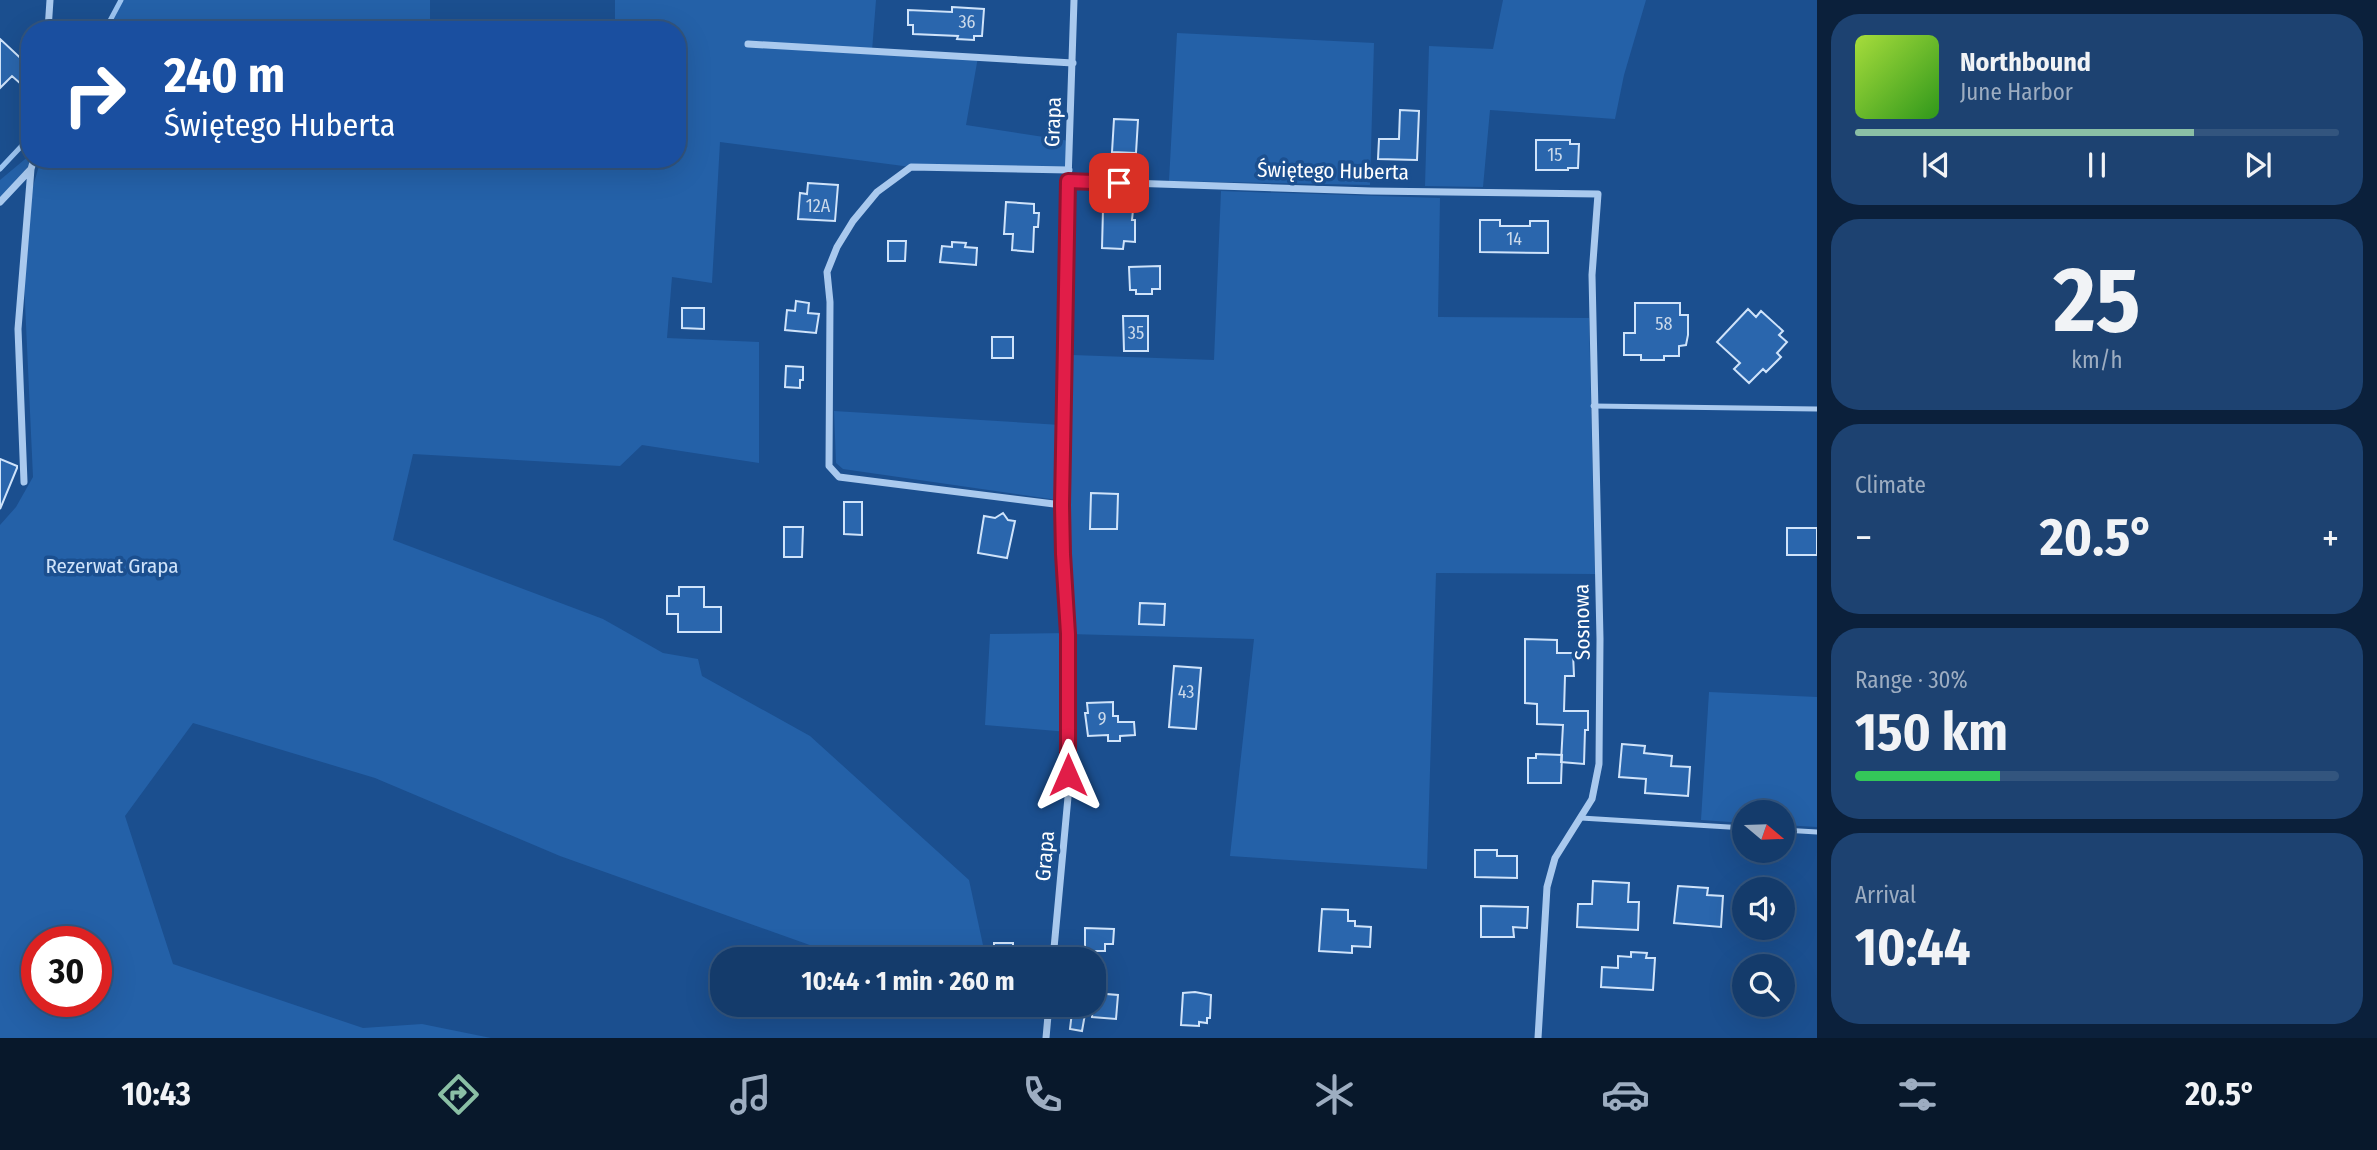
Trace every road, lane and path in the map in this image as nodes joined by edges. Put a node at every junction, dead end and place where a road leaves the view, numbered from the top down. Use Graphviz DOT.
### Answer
graph roads {
  1 [pos="50,0"];
  2 [pos="1074,0"];
  3 [pos="49,21"];
  4 [pos="748,44"];
  5 [pos="1073,63"];
  6 [pos="31,169"];
  7 [pos="1069,170"];
  8 [pos="1068,181"];
  9 [pos="1598,194"];
  10 [pos="0,202"];
  11 [pos="1593,406"];
  12 [pos="1817,409"];
  13 [pos="24,482"];
  14 [pos="1062,505"];
  15 [pos="1581,818"];
  16 [pos="1732,827"];
  17 [pos="1796,831"];
  18 [pos="1817,832"];
  19 [pos="1054,947"];
  20 [pos="1048,1017"];
  21 [pos="1046,1038"];
  22 [pos="1538,1038"];
  1 -- 3 [label="street"];
  2 -- 5 [label="street, Grapa"];
  4 -- 5 [label="street"];
  5 -- 7 [label="street, Grapa"];
  6 -- 10 [label="street"];
  6 -- 13 [label="street"];
  7 -- 8 [label="street, Grapa"];
  7 -- 14 [label="street"];
  8 -- 9 [label="street, Świętego Huberta"];
  8 -- 14 [label="street, Grapa"];
  9 -- 11 [label="street, Sosnowa"];
  11 -- 12 [label="lane"];
  11 -- 15 [label="street, Sosnowa"];
  14 -- 19 [label="street, Grapa"];
  15 -- 16 [label="lane"];
  15 -- 22 [label="street, Sosnowa"];
  17 -- 18 [label="lane"];
  20 -- 21 [label="street"];
}
